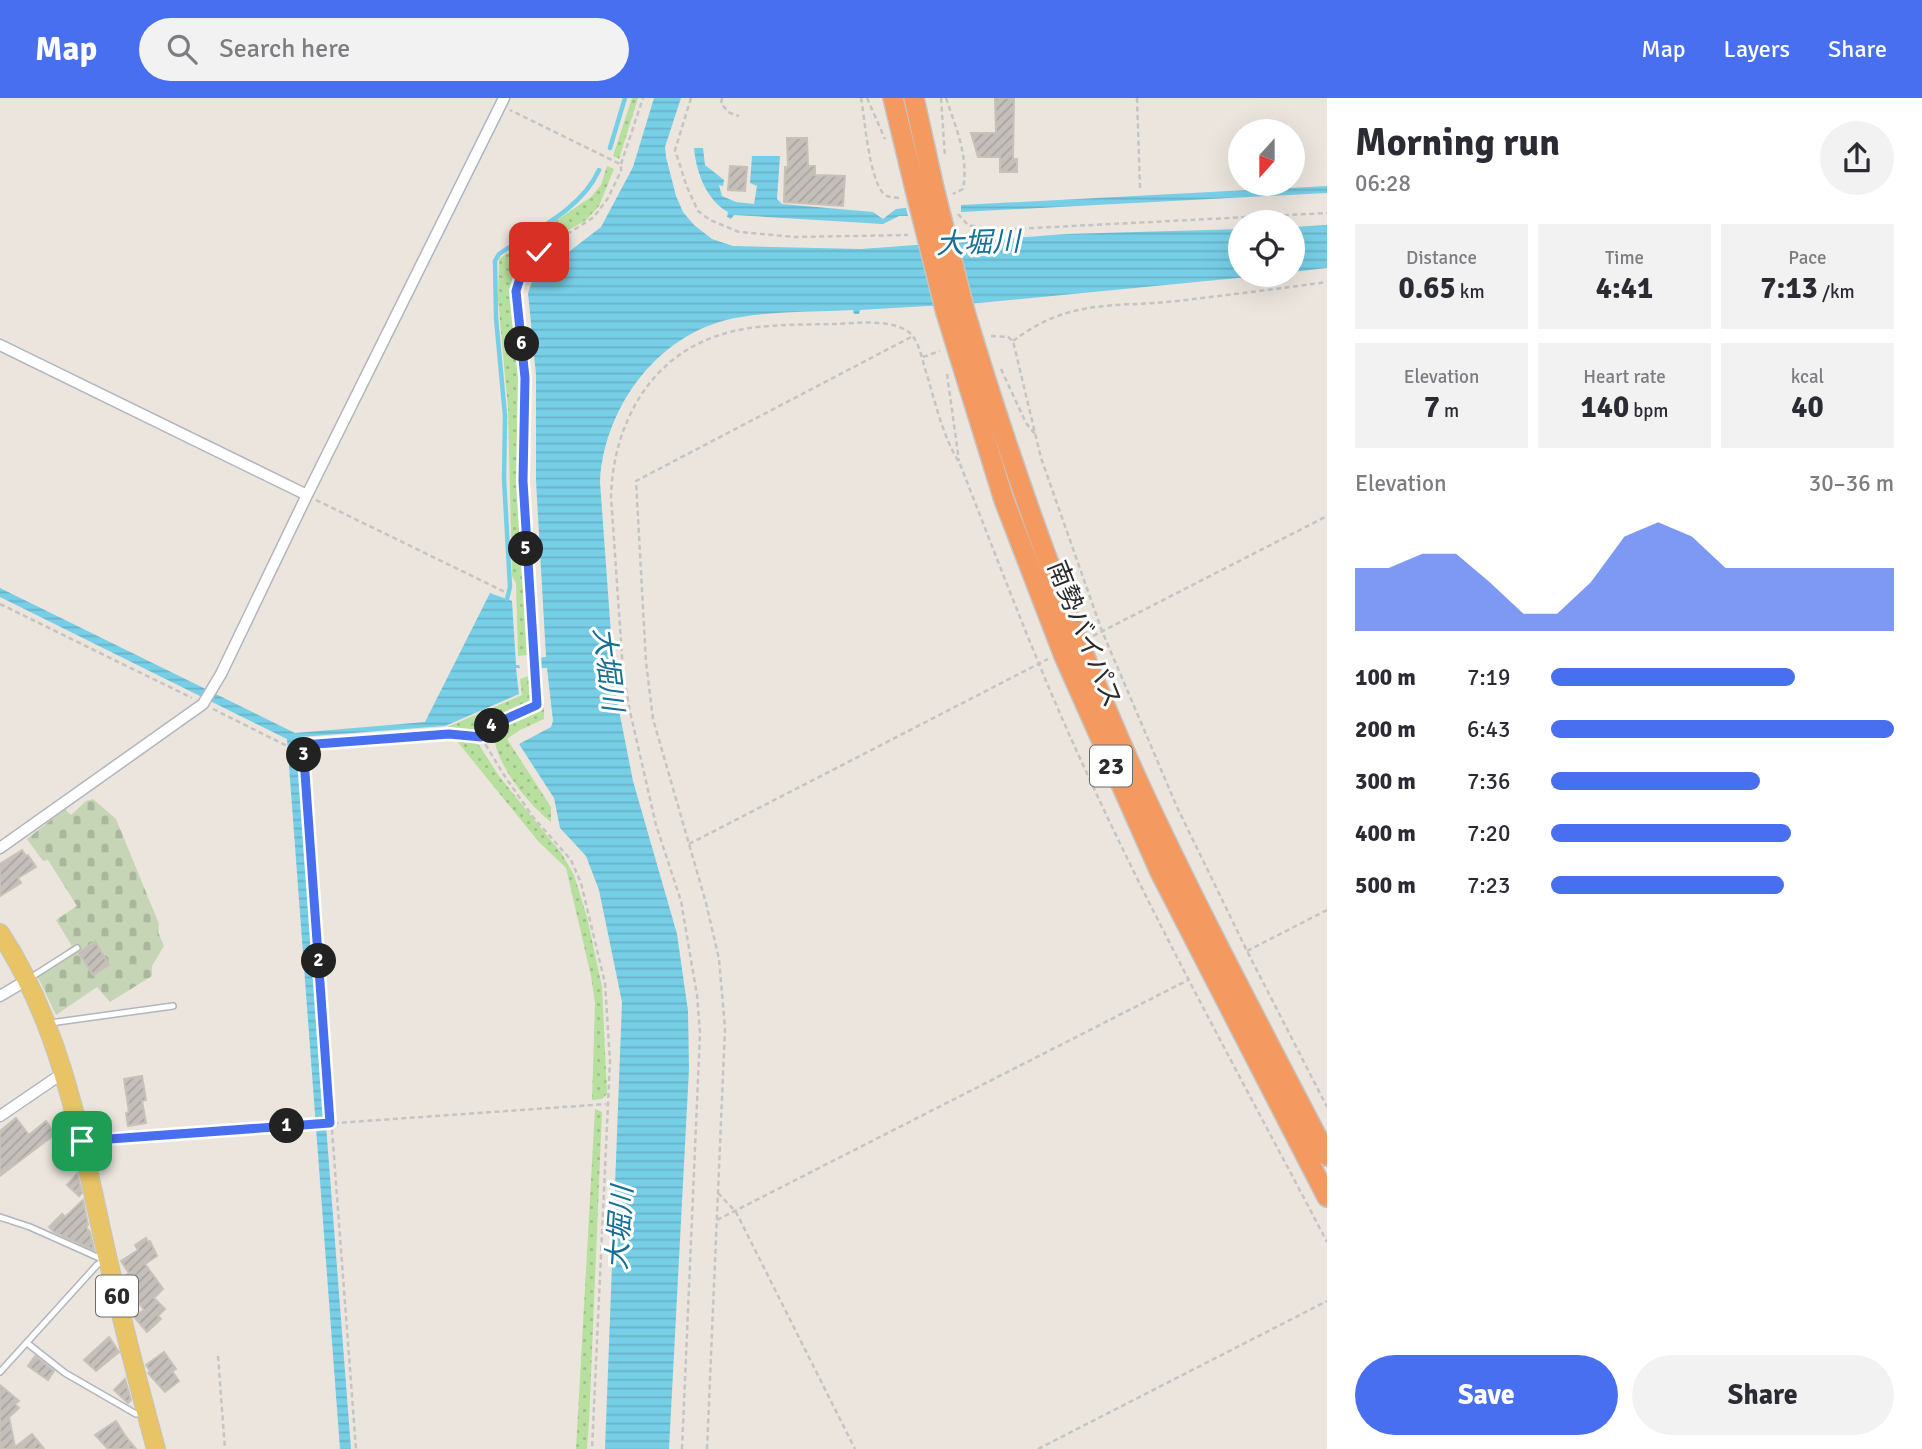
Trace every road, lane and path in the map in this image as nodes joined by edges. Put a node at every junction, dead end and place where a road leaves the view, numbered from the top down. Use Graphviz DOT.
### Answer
graph roads {
  1 [pos="643,98"];
  2 [pos="691,98"];
  3 [pos="722,98"];
  4 [pos="861,98"];
  5 [pos="893,98"];
  6 [pos="914,98"];
  7 [pos="941,98"];
  8 [pos="946,98"];
  9 [pos="1137,98"];
  10 [pos="502,102"];
  11 [pos="740,116"];
  12 [pos="945,157"];
  13 [pos="621,164"];
  14 [pos="1140,188"];
  15 [pos="924,192"];
  16 [pos="954,206"];
  17 [pos="1327,213"];
  18 [pos="908,235"];
  19 [pos="1327,282"];
  20 [pos="956,313"];
  21 [pos="990,335"];
  22 [pos="913,336"];
  23 [pos="942,341"];
  24 [pos="1013,341"];
  25 [pos="0,345"];
  26 [pos="940,351"];
  27 [pos="944,355"];
  28 [pos="922,358"];
  29 [pos="999,364"];
  30 [pos="946,368"];
  31 [pos="1037,437"];
  32 [pos="960,464"];
  33 [pos="307,495"];
  34 [pos="1327,516"];
  35 [pos="507,593"];
  36 [pos="0,604"];
  37 [pos="1102,631"];
  38 [pos="1090,638"];
  39 [pos="1050,658"];
  40 [pos="1039,664"];
  41 [pos="204,703"];
  42 [pos="481,737"];
  43 [pos="302,745"];
  44 [pos="690,844"];
  45 [pos="0,848"];
  46 [pos="1327,910"];
  47 [pos="0,933"];
  48 [pos="77,948"];
  49 [pos="1247,951"];
  50 [pos="1190,979"];
  51 [pos="27,980"];
  52 [pos="0,996"];
  53 [pos="173,1006"];
  54 [pos="47,1024"];
  55 [pos="63,1073"];
  56 [pos="607,1104"];
  57 [pos="1327,1107"];
  58 [pos="0,1116"];
  59 [pos="329,1123"];
  60 [pos="82,1141"];
  61 [pos="1327,1156"];
  62 [pos="718,1193"];
  63 [pos="1327,1197"];
  64 [pos="736,1212"];
  65 [pos="0,1217"];
  66 [pos="717,1220"];
  67 [pos="1327,1242"];
  68 [pos="106,1259"];
  69 [pos="1327,1301"];
  70 [pos="27,1343"];
  71 [pos="218,1356"];
  72 [pos="0,1372"];
  73 [pos="146,1412"];
  74 [pos="156,1449"];
  75 [pos="225,1449"];
  76 [pos="356,1449"];
  77 [pos="592,1449"];
  78 [pos="682,1449"];
  79 [pos="707,1449"];
  80 [pos="855,1449"];
  81 [pos="1038,1449"];
  1 -- 13 [label="path"];
  2 -- 18 [label="path"];
  3 -- 11 [label="path"];
  4 -- 15 [label="path"];
  5 -- 15 [label="highway, 南勢バイパス / 23"];
  6 -- 15 [label="highway, 南勢バイパス / 23"];
  7 -- 12 [label="path"];
  8 -- 15 [label="path"];
  9 -- 14 [label="path"];
  10 -- 13 [label="path"];
  10 -- 33 [label="street"];
  13 -- 42 [label="path"];
  15 -- 20 [label="highway, 南勢バイパス / 23, bridge"];
  16 -- 17 [label="path"];
  19 -- 24 [label="path"];
  20 -- 61 [label="highway, 南勢バイパス / 23"];
  20 -- 63 [label="highway, 南勢バイパス / 23"];
  21 -- 24 [label="path"];
  22 -- 28 [label="path"];
  22 -- 44 [label="path"];
  22 -- 78 [label="path"];
  23 -- 27 [label="path"];
  24 -- 31 [label="path"];
  25 -- 33 [label="street"];
  26 -- 28 [label="path"];
  28 -- 32 [label="path"];
  29 -- 31 [label="path"];
  30 -- 32 [label="path"];
  31 -- 37 [label="path"];
  32 -- 40 [label="path"];
  33 -- 35 [label="path"];
  33 -- 41 [label="street"];
  34 -- 37 [label="path"];
  36 -- 41 [label="path"];
  37 -- 38 [label="path"];
  37 -- 49 [label="path"];
  39 -- 40 [label="path"];
  40 -- 44 [label="path"];
  40 -- 50 [label="path"];
  41 -- 43 [label="path"];
  41 -- 45 [label="street"];
  42 -- 43 [label="path"];
  42 -- 56 [label="path"];
  43 -- 59 [label="path"];
  44 -- 62 [label="path"];
  46 -- 49 [label="path"];
  47 -- 51 [label="main road, 60"];
  48 -- 51 [label="lane"];
  49 -- 57 [label="path"];
  50 -- 64 [label="path"];
  50 -- 67 [label="path"];
  51 -- 52 [label="street"];
  51 -- 54 [label="main road, 60"];
  53 -- 54 [label="lane"];
  54 -- 55 [label="main road, 60"];
  55 -- 58 [label="street"];
  55 -- 60 [label="main road, 60"];
  56 -- 59 [label="path"];
  56 -- 77 [label="path"];
  59 -- 60 [label="path"];
  59 -- 76 [label="path"];
  60 -- 68 [label="main road, 60"];
  62 -- 64 [label="path"];
  62 -- 66 [label="path"];
  64 -- 66 [label="path"];
  64 -- 80 [label="path"];
  65 -- 68 [label="lane"];
  66 -- 79 [label="path"];
  68 -- 70 [label="lane"];
  68 -- 73 [label="main road, 60"];
  69 -- 81 [label="path"];
  70 -- 72 [label="lane"];
  70 -- 73 [label="lane"];
  71 -- 75 [label="path"];
  73 -- 74 [label="main road, 60"];
}
